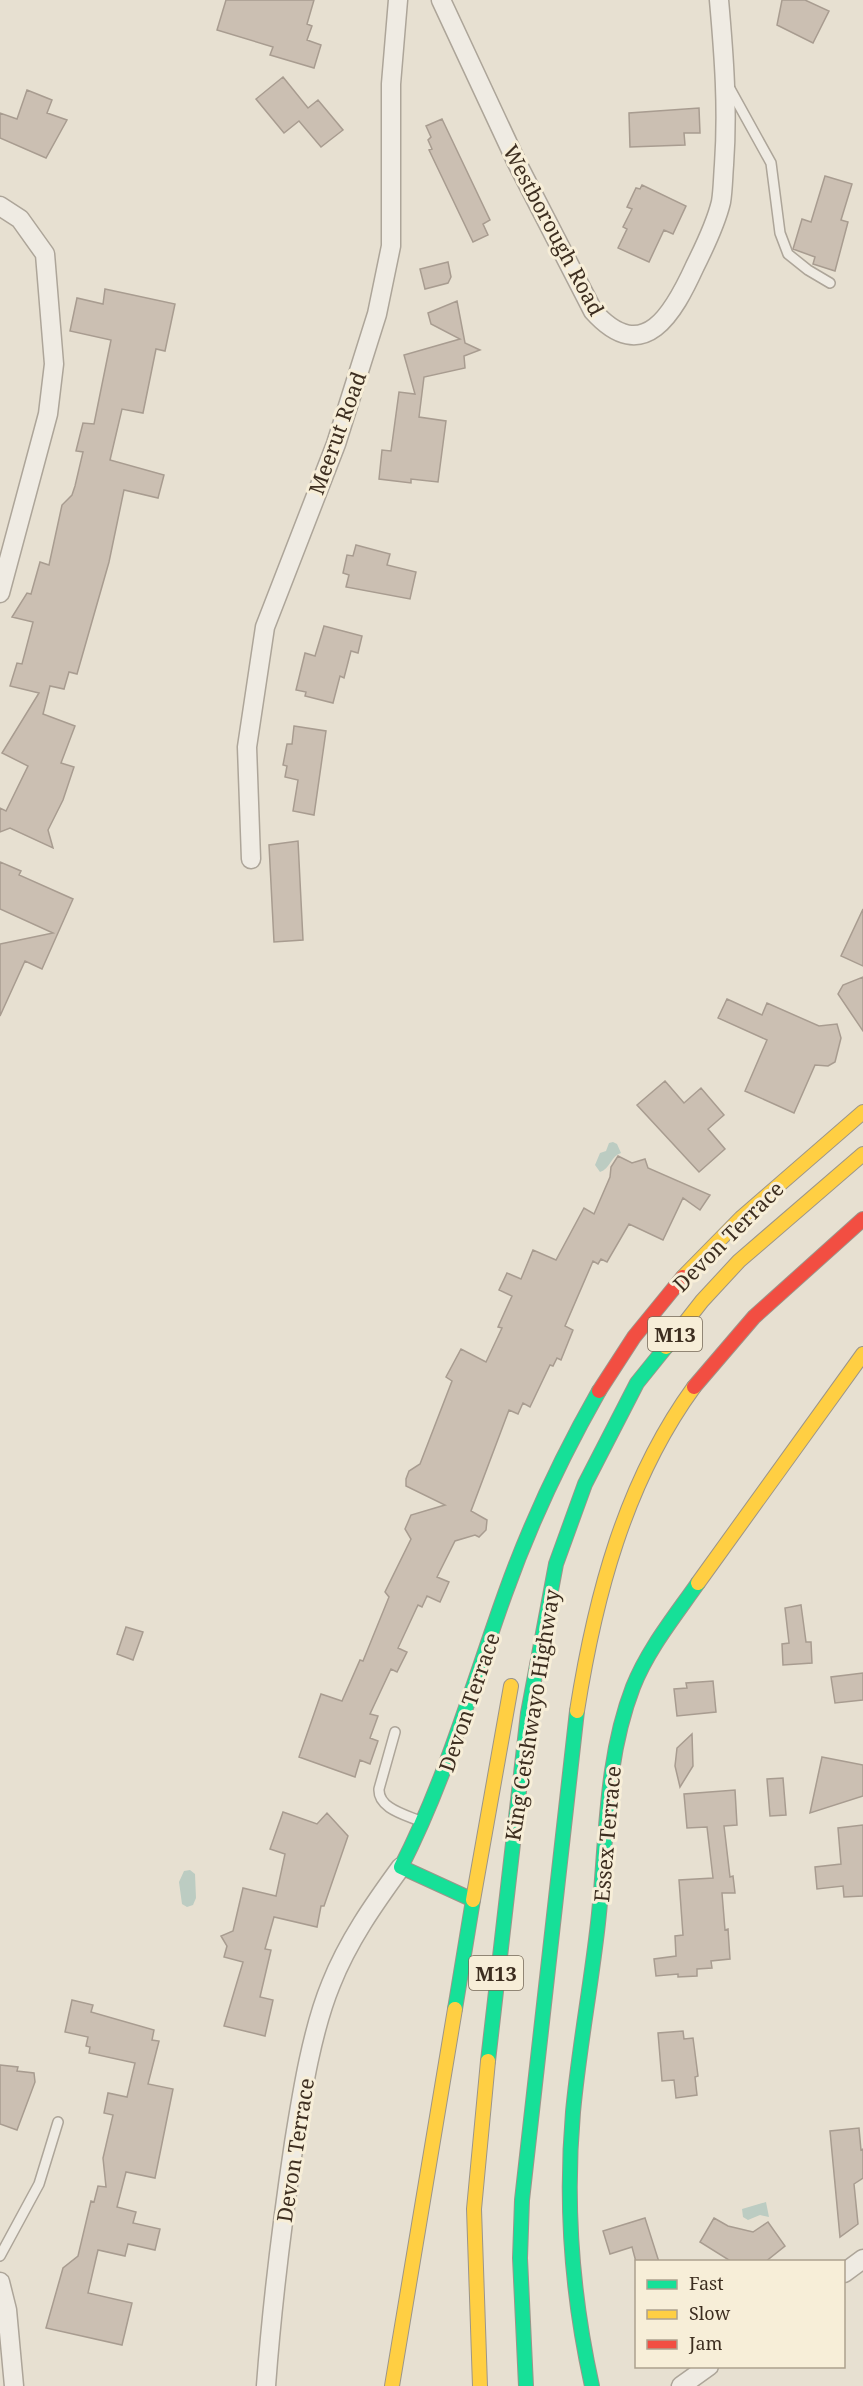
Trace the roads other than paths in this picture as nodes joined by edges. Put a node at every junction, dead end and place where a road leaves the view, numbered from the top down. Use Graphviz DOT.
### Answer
graph roads {
  1 [pos="398,0"];
  2 [pos="441,0"];
  3 [pos="718,0"];
  4 [pos="725,81"];
  5 [pos="0,206"];
  6 [pos="830,283"];
  7 [pos="0,593"];
  8 [pos="250,859"];
  9 [pos="863,1112"];
  10 [pos="863,1154"];
  11 [pos="863,1219"];
  12 [pos="863,1354"];
  13 [pos="627,1402"];
  14 [pos="545,1552"];
  15 [pos="513,1677"];
  16 [pos="395,1732"];
  17 [pos="425,1824"];
  18 [pos="401,1867"];
  19 [pos="472,1900"];
  20 [pos="58,2122"];
  21 [pos="525,2165"];
  22 [pos="0,2256"];
  23 [pos="863,2259"];
  24 [pos="535,2270"];
  25 [pos="845,2272"];
  26 [pos="0,2282"];
  27 [pos="708,2368"];
  28 [pos="14,2386"];
  29 [pos="266,2386"];
  30 [pos="392,2386"];
  31 [pos="480,2386"];
  32 [pos="526,2386"];
  33 [pos="592,2386"];
  34 [pos="681,2386"];
  1 -- 8 [label="street, Meerut Road"];
  2 -- 4 [label="street, Westborough Road"];
  3 -- 4 [label="street, Westborough Road"];
  4 -- 6 [label="lane"];
  5 -- 7 [label="street"];
  9 -- 17 [label="main road, Devon Terrace"];
  10 -- 13 [label="main road, King Cetshwayo Highway / M13"];
  11 -- 21 [label="main road, King Cetshwayo Highway / M13"];
  12 -- 33 [label="main road, Essex Terrace"];
  13 -- 14 [label="main road"];
  13 -- 31 [label="main road, King Cetshwayo Highway / M13"];
  15 -- 19 [label="main road"];
  16 -- 17 [label="lane"];
  17 -- 18 [label="main road, Devon Terrace"];
  18 -- 19 [label="main road"];
  18 -- 29 [label="street, Devon Terrace"];
  19 -- 30 [label="main road"];
  20 -- 22 [label="lane"];
  21 -- 24 [label="main road"];
  21 -- 32 [label="main road, King Cetshwayo Highway / M13"];
  23 -- 25 [label="street"];
  26 -- 28 [label="street"];
  27 -- 34 [label="street"];
}
